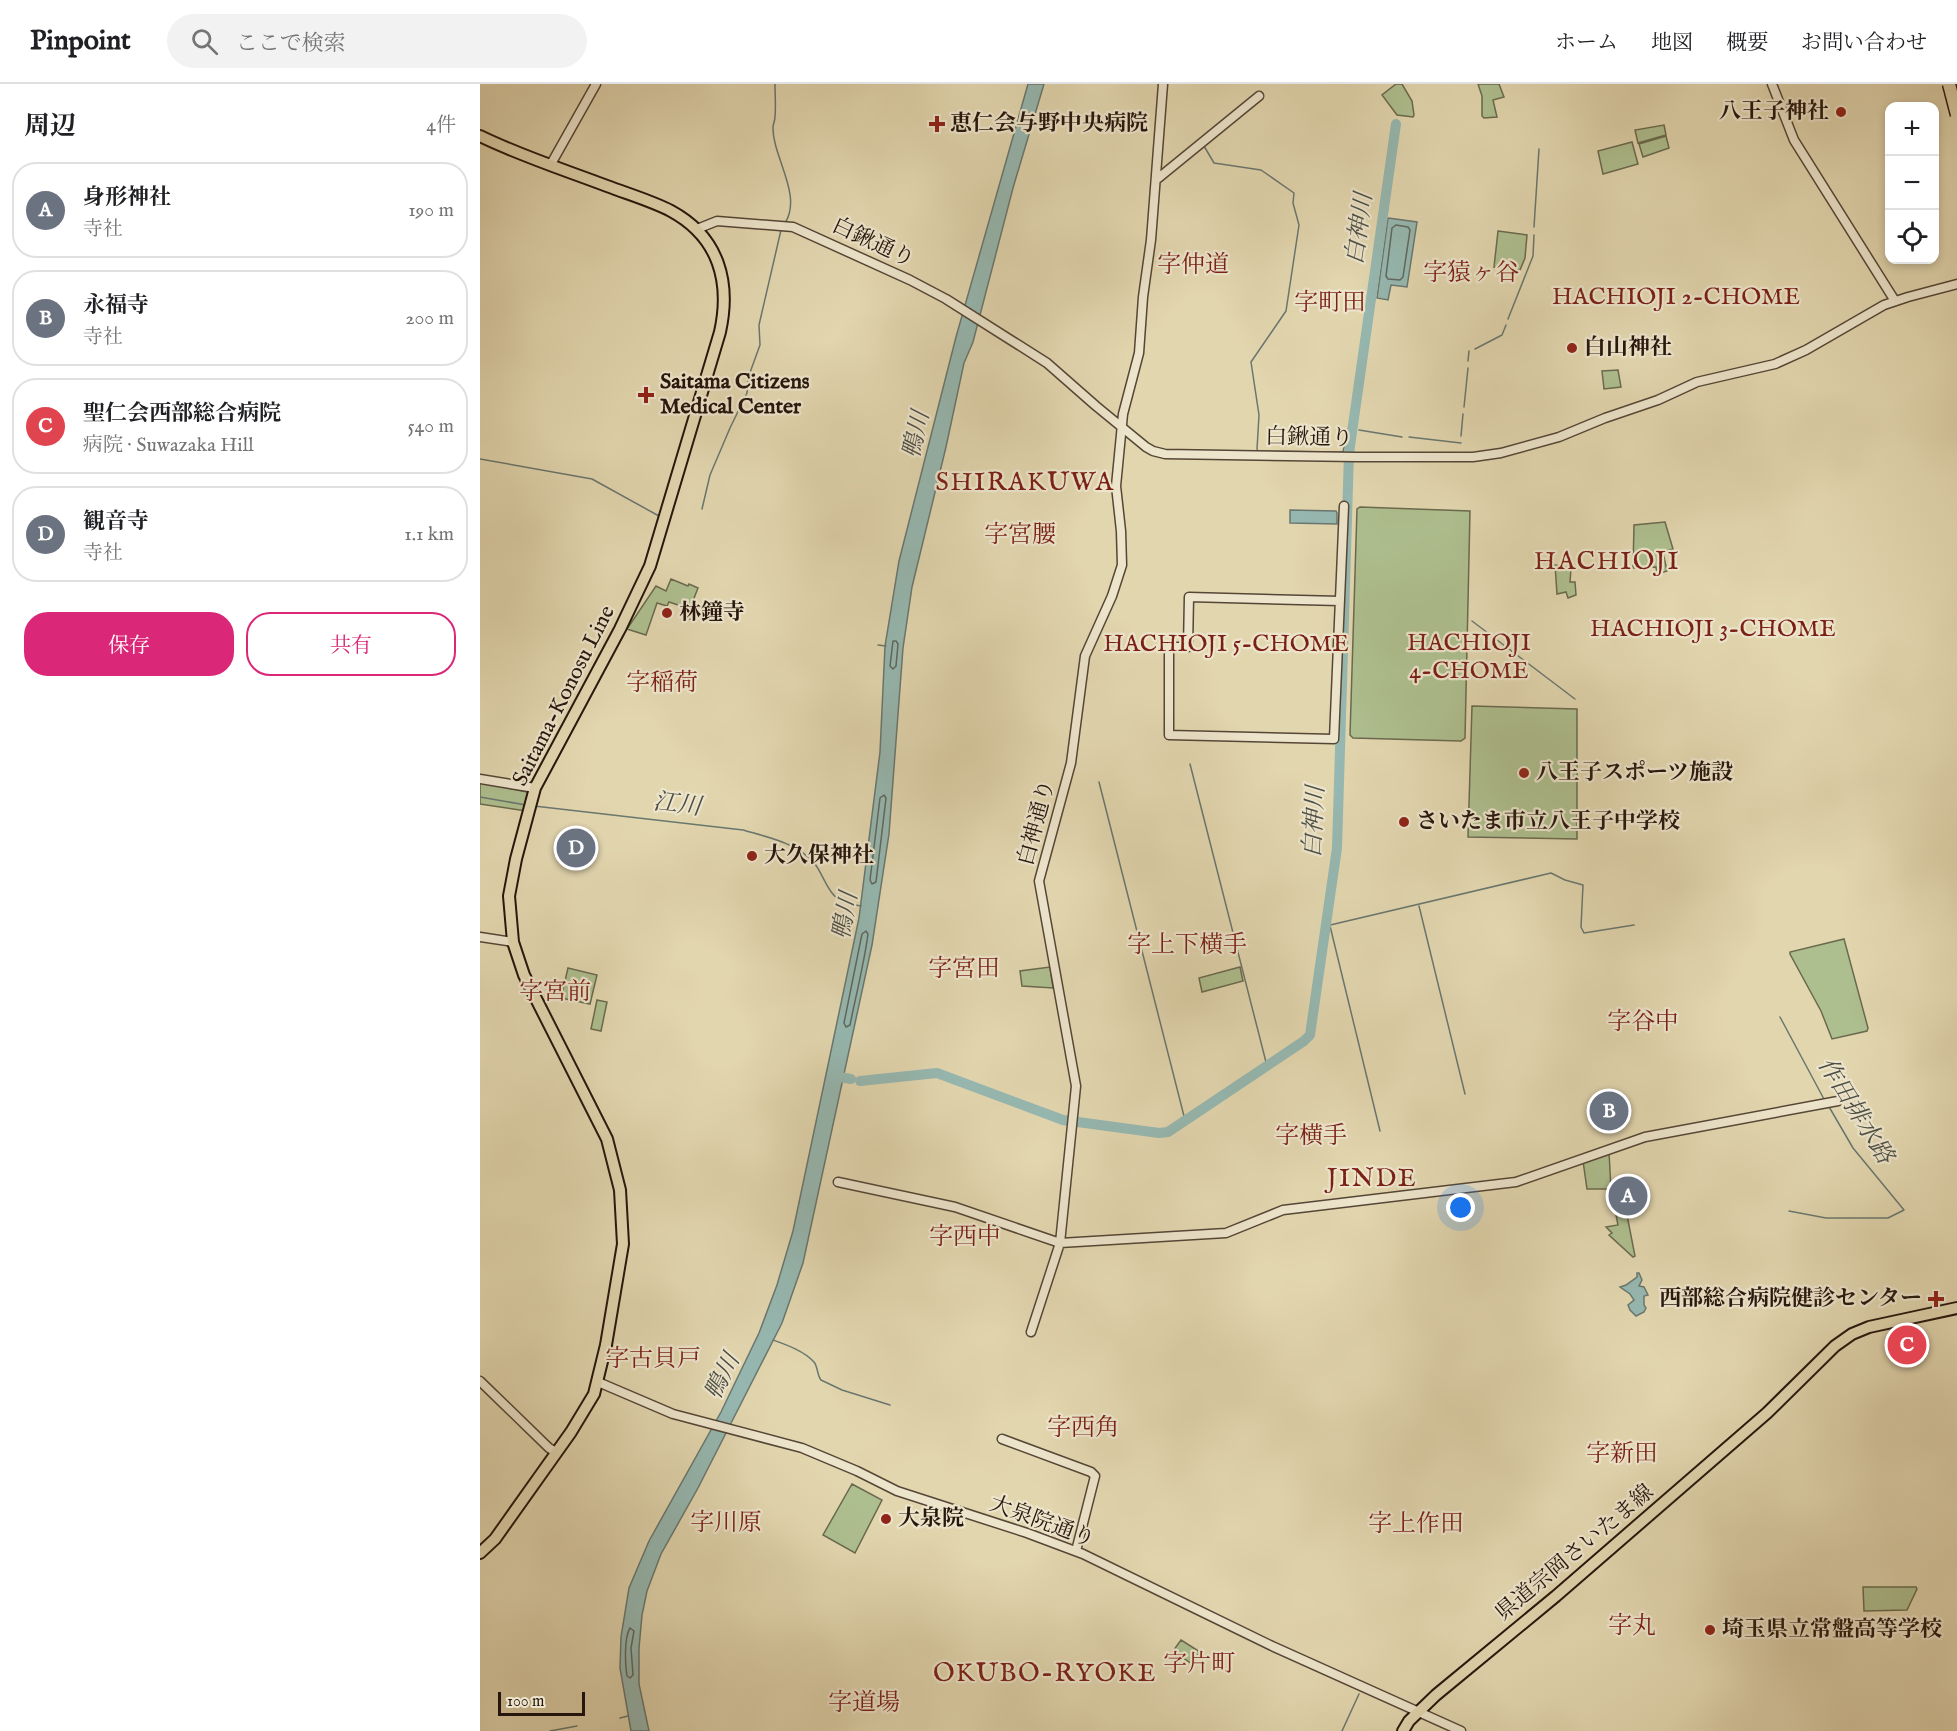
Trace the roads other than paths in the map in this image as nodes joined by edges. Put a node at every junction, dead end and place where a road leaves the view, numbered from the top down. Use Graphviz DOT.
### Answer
graph roads {
  1 [pos="596,84"];
  2 [pos="1163,84"];
  3 [pos="1772,84"];
  4 [pos="1949,84"];
  5 [pos="1259,96"];
  6 [pos="1957,116"];
  7 [pos="480,136"];
  8 [pos="551,164"];
  9 [pos="1156,180"];
  10 [pos="697,229"];
  11 [pos="1957,284"];
  12 [pos="1895,301"];
  13 [pos="1122,428"];
  14 [pos="1344,506"];
  15 [pos="1340,601"];
  16 [pos="480,779"];
  17 [pos="535,788"];
  18 [pos="480,937"];
  19 [pos="513,942"];
  20 [pos="1838,1101"];
  21 [pos="838,1182"];
  22 [pos="1060,1243"];
  23 [pos="1957,1308"];
  24 [pos="1031,1332"];
  25 [pos="480,1381"];
  26 [pos="598,1382"];
  27 [pos="1002,1439"];
  28 [pos="556,1452"];
  29 [pos="1076,1551"];
  30 [pos="480,1553"];
  31 [pos="1419,1712"];
  32 [pos="1402,1731"];
  33 [pos="1461,1731"];
  1 -- 8 [label="street"];
  2 -- 9 [label="street, 白神通り"];
  3 -- 12 [label="street"];
  4 -- 6 [label="highway, bridge"];
  5 -- 9 [label="street"];
  7 -- 8 [label="main road, Saitama-Konosu Line"];
  8 -- 10 [label="main road, Saitama-Konosu Line"];
  9 -- 13 [label="street, 白神通り"];
  10 -- 13 [label="street, 白鍬通り"];
  10 -- 17 [label="main road, Saitama-Konosu Line"];
  11 -- 12 [label="street, 白鍬通り"];
  12 -- 13 [label="street, 白鍬通り"];
  13 -- 22 [label="street, 白神通り"];
  14 -- 15 [label="street"];
  15 -- 15 [label="street"];
  16 -- 17 [label="street"];
  17 -- 19 [label="main road, Saitama-Konosu Line"];
  18 -- 19 [label="street"];
  19 -- 26 [label="main road, Saitama-Konosu Line"];
  20 -- 22 [label="street"];
  21 -- 22 [label="street"];
  22 -- 24 [label="street, 白神通り"];
  23 -- 31 [label="main road, 県道宗岡さいたま線"];
  25 -- 28 [label="street"];
  26 -- 28 [label="main road, Saitama-Konosu Line"];
  26 -- 29 [label="street, 大泉院通り"];
  27 -- 29 [label="street"];
  28 -- 30 [label="main road, Saitama-Konosu Line"];
  29 -- 31 [label="street, 大泉院通り"];
  31 -- 32 [label="main road, 県道宗岡さいたま線"];
  31 -- 33 [label="street, 大泉院通り"];
}
